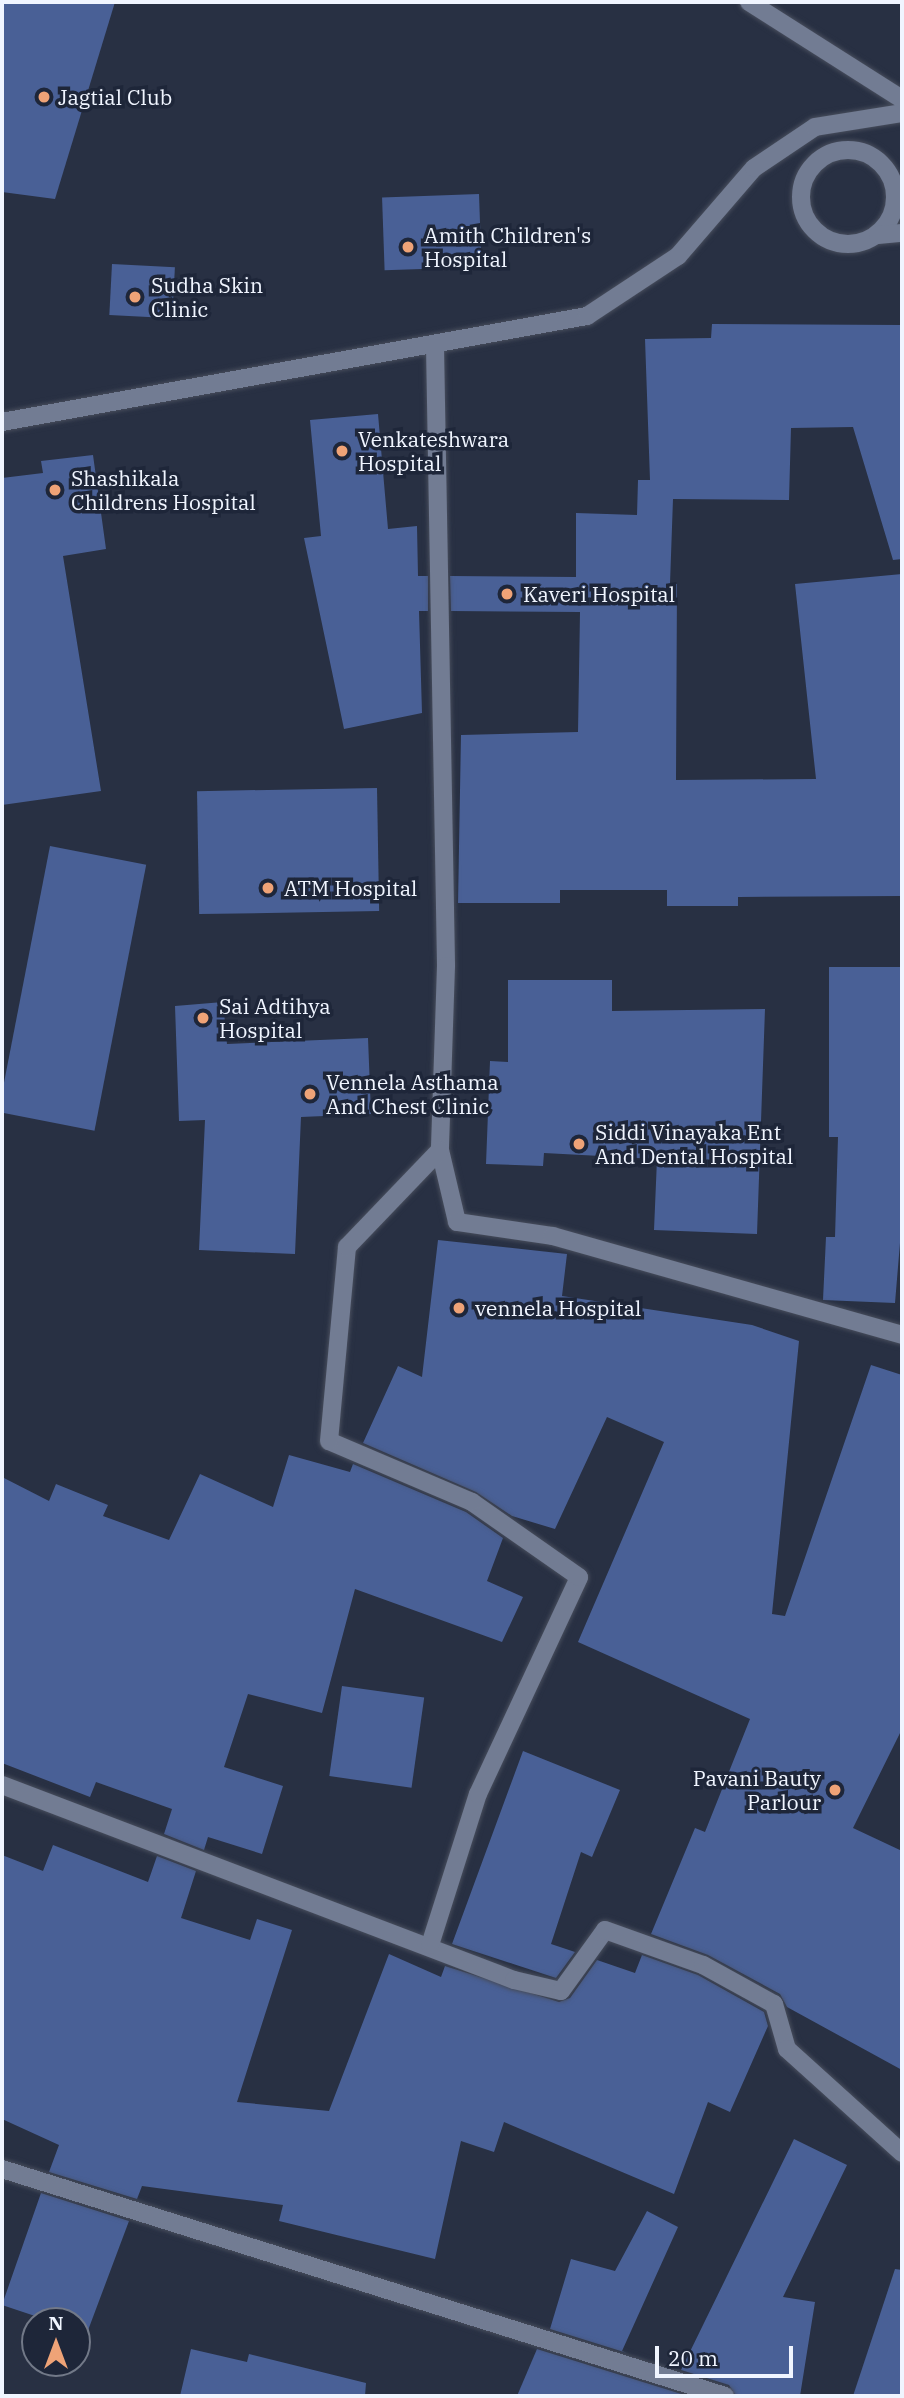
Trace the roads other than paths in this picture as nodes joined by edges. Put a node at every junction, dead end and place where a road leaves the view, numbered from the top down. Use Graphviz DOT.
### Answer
graph roads {
  1 [pos="749,2"];
  2 [pos="902,99"];
  3 [pos="902,113"];
  4 [pos="832,124"];
  5 [pos="828,154"];
  6 [pos="902,233"];
  7 [pos="878,235"];
  8 [pos="435,345"];
  9 [pos="2,422"];
  10 [pos="440,1150"];
  11 [pos="902,1335"];
  12 [pos="2,1785"];
  13 [pos="430,1945"];
  14 [pos="902,2153"];
  15 [pos="2,2169"];
  16 [pos="725,2396"];
  1 -- 2 [label="street"];
  3 -- 4 [label="street"];
  4 -- 5 [label="street"];
  4 -- 8 [label="street"];
  5 -- 7 [label="street"];
  5 -- 7 [label="street"];
  6 -- 7 [label="street"];
  8 -- 9 [label="street"];
  8 -- 10 [label="street"];
  10 -- 11 [label="street"];
  10 -- 13 [label="street"];
  12 -- 13 [label="street"];
  13 -- 14 [label="street"];
  15 -- 16 [label="street"];
}
